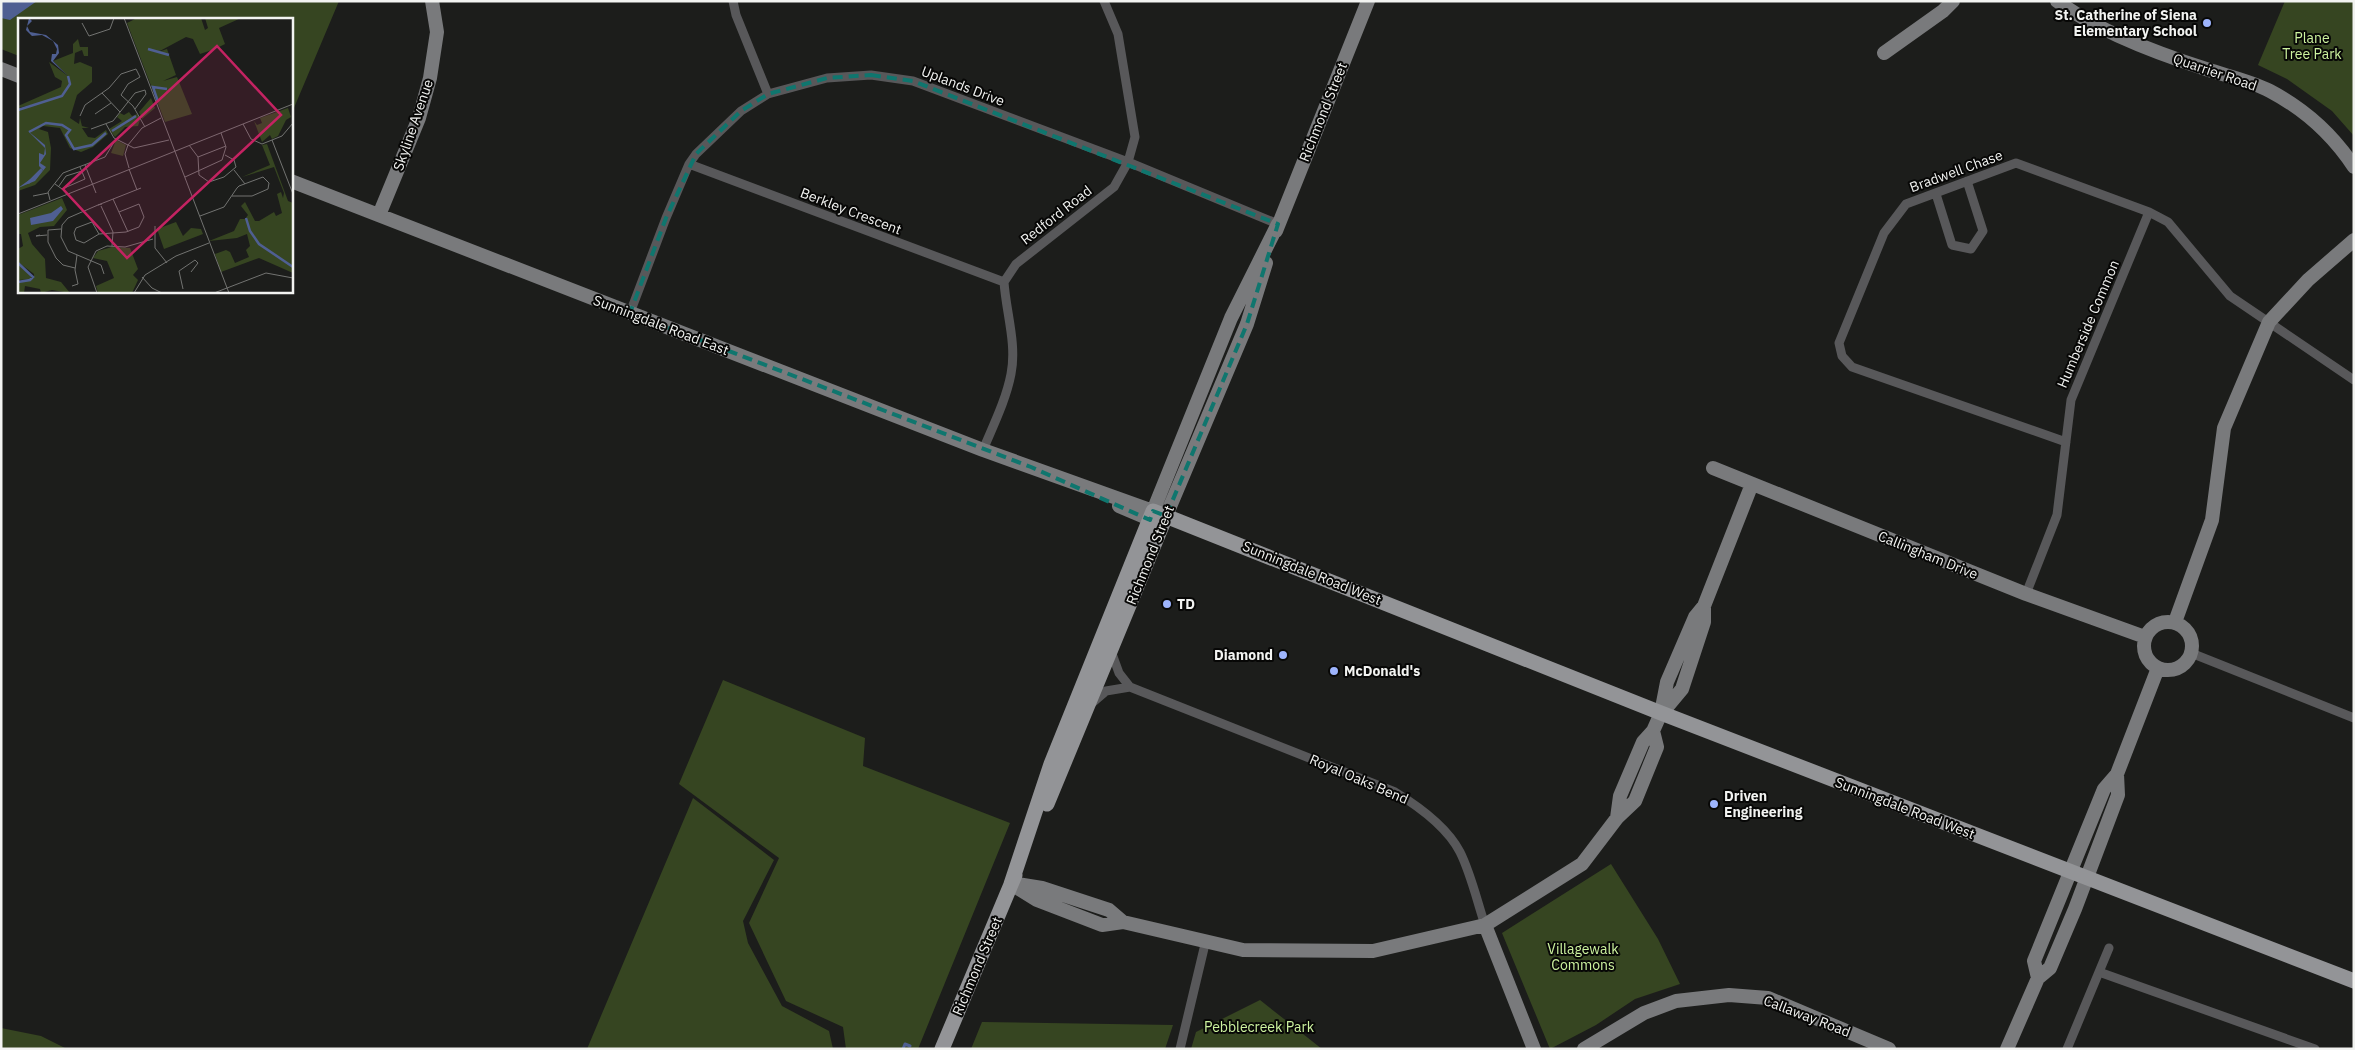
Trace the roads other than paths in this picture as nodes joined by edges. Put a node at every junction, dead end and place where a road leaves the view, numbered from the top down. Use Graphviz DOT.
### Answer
graph roads {
  1 [pos="432,1"];
  2 [pos="732,1"];
  3 [pos="1104,1"];
  4 [pos="1368,1"];
  5 [pos="1953,1"];
  6 [pos="2057,1"];
  7 [pos="1884,53"];
  8 [pos="1,69"];
  9 [pos="18,76"];
  10 [pos="768,94"];
  11 [pos="1128,162"];
  12 [pos="689,164"];
  13 [pos="2354,167"];
  14 [pos="292,181"];
  15 [pos="1967,181"];
  16 [pos="1936,194"];
  17 [pos="2150,212"];
  18 [pos="379,216"];
  19 [pos="1278,224"];
  20 [pos="2354,240"];
  21 [pos="1004,282"];
  22 [pos="630,313"];
  23 [pos="2269,322"];
  24 [pos="2354,380"];
  25 [pos="2066,442"];
  26 [pos="983,450"];
  27 [pos="1713,468"];
  28 [pos="1752,484"];
  29 [pos="1158,518"];
  30 [pos="2026,594"];
  31 [pos="2175,622"];
  32 [pos="2145,637"];
  33 [pos="1111,651"];
  34 [pos="2191,653"];
  35 [pos="2158,668"];
  36 [pos="1130,687"];
  37 [pos="1088,707"];
  38 [pos="1661,713"];
  39 [pos="2354,718"];
  40 [pos="2117,774"];
  41 [pos="2070,872"];
  42 [pos="2088,878"];
  43 [pos="1011,884"];
  44 [pos="1485,925"];
  45 [pos="1206,940"];
  46 [pos="2109,948"];
  47 [pos="2099,972"];
  48 [pos="2038,978"];
  49 [pos="2354,981"];
  50 [pos="942,1049"];
  51 [pos="1180,1049"];
  52 [pos="1534,1049"];
  53 [pos="1584,1049"];
  54 [pos="1889,1049"];
  55 [pos="2008,1049"];
  56 [pos="2067,1049"];
  57 [pos="2315,1049"];
  1 -- 18 [label="street, Skyline Avenue"];
  2 -- 10 [label="street"];
  3 -- 11 [label="street, Redford Road"];
  4 -- 19 [label="street, Richmond Street"];
  5 -- 7 [label="street"];
  6 -- 13 [label="street, Quarrier Road"];
  8 -- 9 [label="street"];
  10 -- 11 [label="street, Uplands Drive"];
  10 -- 12 [label="street, Uplands Drive"];
  11 -- 19 [label="street, Uplands Drive"];
  11 -- 21 [label="street, Redford Road"];
  12 -- 21 [label="street, Berkley Crescent"];
  12 -- 22 [label="street, Uplands Drive"];
  14 -- 18 [label="street, Sunningdale Road East"];
  15 -- 16 [label="street, Bradwell Chase"];
  15 -- 16 [label="street"];
  15 -- 17 [label="street, Bradwell Chase"];
  16 -- 25 [label="street, Bradwell Chase"];
  17 -- 23 [label="street, Bradwell Chase"];
  17 -- 25 [label="street, Humberside Common"];
  18 -- 22 [label="street, Sunningdale Road East"];
  19 -- 29 [label="street, Richmond Street"];
  20 -- 23 [label="street"];
  21 -- 26 [label="street"];
  22 -- 26 [label="street, Sunningdale Road East"];
  23 -- 24 [label="street, Bradwell Chase"];
  23 -- 31 [label="street"];
  25 -- 30 [label="street, Humberside Common"];
  26 -- 29 [label="street, Sunningdale Road East"];
  27 -- 28 [label="street, Callingham Drive"];
  28 -- 30 [label="street, Callingham Drive"];
  28 -- 38 [label="street"];
  29 -- 33 [label="main road, Richmond Street"];
  29 -- 38 [label="main road, Sunningdale Road West"];
  29 -- 43 [label="main road, Richmond Street"];
  30 -- 32 [label="street, Callingham Drive"];
  31 -- 32 [label="street"];
  31 -- 34 [label="street"];
  32 -- 35 [label="street"];
  33 -- 36 [label="street"];
  33 -- 37 [label="main road, Richmond Street"];
  34 -- 35 [label="street"];
  34 -- 39 [label="street"];
  35 -- 40 [label="street"];
  36 -- 37 [label="street"];
  36 -- 44 [label="street, Royal Oaks Bend"];
  37 -- 43 [label="main road, Richmond Street"];
  38 -- 41 [label="main road, Sunningdale Road West"];
  38 -- 44 [label="street"];
  40 -- 41 [label="street"];
  40 -- 42 [label="street"];
  41 -- 42 [label="main road, Sunningdale Road West"];
  41 -- 48 [label="street"];
  42 -- 48 [label="street"];
  42 -- 49 [label="main road, Sunningdale Road West"];
  43 -- 45 [label="street"];
  43 -- 50 [label="main road, Richmond Street"];
  44 -- 45 [label="street"];
  44 -- 52 [label="street, Royal Oaks Bend"];
  45 -- 51 [label="street"];
  46 -- 47 [label="street"];
  47 -- 56 [label="street"];
  47 -- 57 [label="street"];
  48 -- 55 [label="street"];
  53 -- 54 [label="street, Callaway Road"];
}
